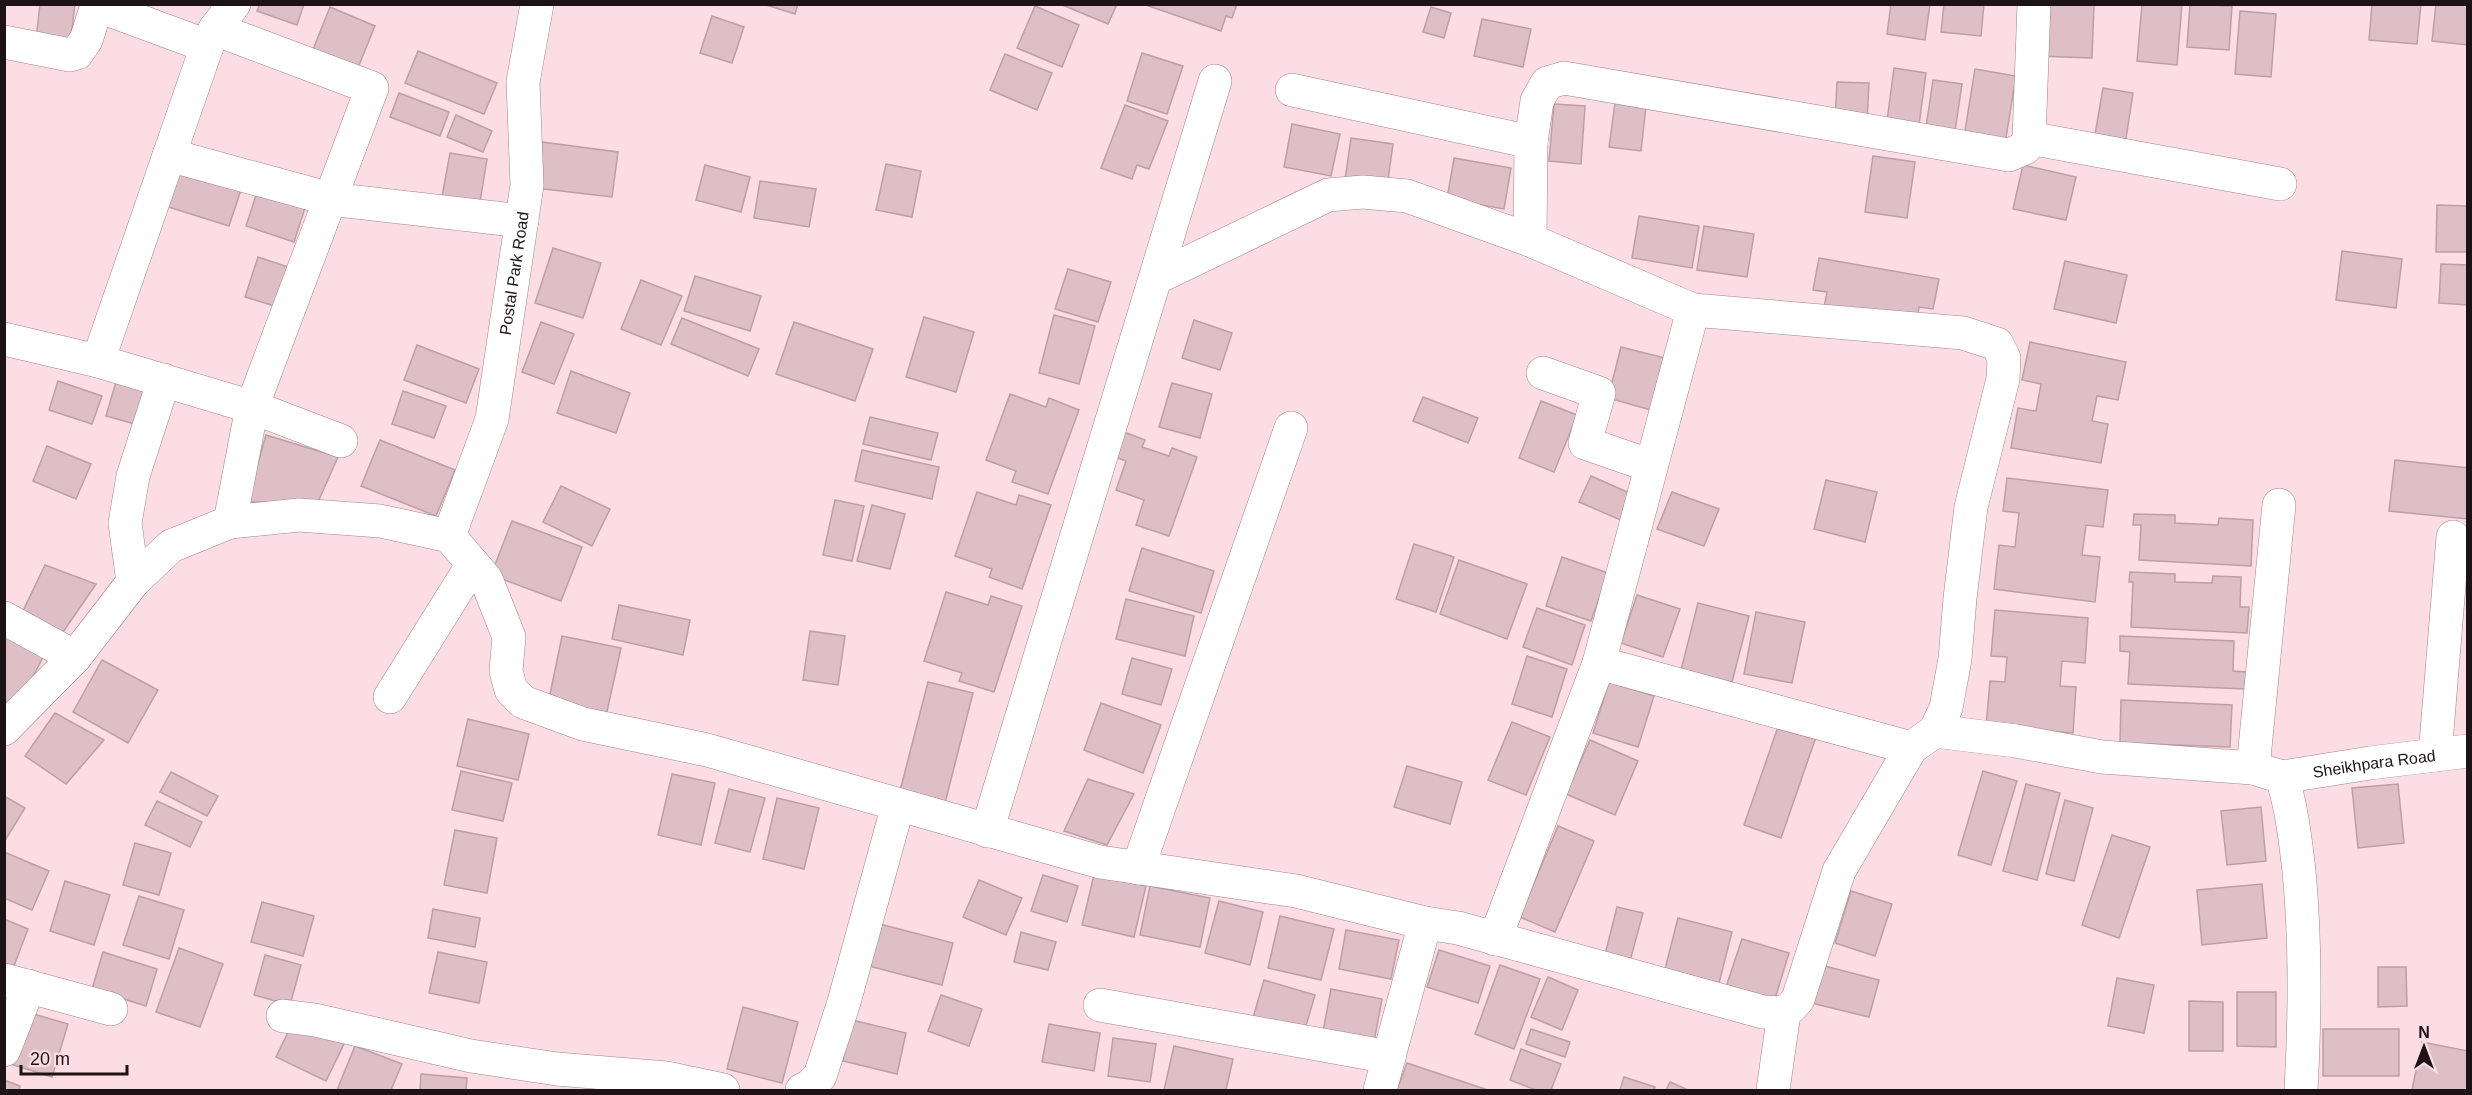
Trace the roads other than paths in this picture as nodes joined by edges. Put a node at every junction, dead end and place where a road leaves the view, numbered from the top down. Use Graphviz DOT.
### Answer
graph roads {
  1 [pos="537,4"];
  2 [pos="2034,4"];
  3 [pos="219,27"];
  4 [pos="4,42"];
  5 [pos="1215,81"];
  6 [pos="1292,90"];
  7 [pos="2029,138"];
  8 [pos="1531,142"];
  9 [pos="169,155"];
  10 [pos="2280,184"];
  11 [pos="330,199"];
  12 [pos="522,220"];
  13 [pos="1530,240"];
  14 [pos="1156,278"];
  15 [pos="1694,310"];
  16 [pos="4,339"];
  17 [pos="98,362"];
  18 [pos="1543,373"];
  19 [pos="164,380"];
  20 [pos="252,407"];
  21 [pos="1291,428"];
  22 [pos="341,441"];
  23 [pos="1652,466"];
  24 [pos="2279,505"];
  25 [pos="230,522"];
  26 [pos="449,536"];
  27 [pos="2453,537"];
  28 [pos="472,564"];
  29 [pos="133,582"];
  30 [pos="4,618"];
  31 [pos="75,657"];
  32 [pos="1599,663"];
  33 [pos="390,697"];
  34 [pos="4,729"];
  35 [pos="1923,739"];
  36 [pos="2468,751"];
  37 [pos="2435,755"];
  38 [pos="2268,773"];
  39 [pos="898,805"];
  40 [pos="987,831"];
  41 [pos="1138,868"];
  42 [pos="1425,923"];
  43 [pos="1495,939"];
  44 [pos="17,983"];
  45 [pos="1100,1005"];
  46 [pos="111,1009"];
  47 [pos="1784,1013"];
  48 [pos="283,1016"];
  49 [pos="4,1050"];
  50 [pos="1389,1057"];
  51 [pos="723,1090"];
  52 [pos="802,1090"];
  53 [pos="1380,1090"];
  54 [pos="1773,1090"];
  55 [pos="2301,1090"];
  1 -- 12 [label="street, Postal Park Road"];
  2 -- 7 [label="street"];
  3 -- 4 [label="street"];
  3 -- 9 [label="street"];
  3 -- 11 [label="street"];
  5 -- 14 [label="street"];
  6 -- 8 [label="street"];
  7 -- 8 [label="street"];
  7 -- 10 [label="street"];
  8 -- 13 [label="street"];
  9 -- 11 [label="street"];
  9 -- 17 [label="street"];
  11 -- 12 [label="street"];
  11 -- 20 [label="street"];
  12 -- 26 [label="street, Postal Park Road"];
  13 -- 14 [label="street"];
  13 -- 15 [label="street"];
  14 -- 40 [label="street"];
  15 -- 23 [label="street"];
  15 -- 35 [label="street"];
  16 -- 17 [label="street"];
  17 -- 19 [label="street"];
  18 -- 23 [label="street"];
  19 -- 20 [label="street"];
  19 -- 29 [label="street"];
  20 -- 22 [label="street"];
  20 -- 25 [label="street"];
  21 -- 41 [label="street"];
  23 -- 32 [label="street"];
  24 -- 38 [label="street"];
  25 -- 26 [label="street"];
  25 -- 29 [label="street"];
  26 -- 28 [label="street"];
  27 -- 37 [label="street"];
  28 -- 33 [label="street"];
  28 -- 39 [label="street"];
  29 -- 31 [label="street"];
  30 -- 31 [label="street"];
  31 -- 34 [label="street"];
  32 -- 35 [label="street, Sheikhpara Road"];
  32 -- 43 [label="street"];
  35 -- 38 [label="street, Sheikhpara Road"];
  35 -- 47 [label="street"];
  36 -- 37 [label="street, Sheikhpara Road"];
  37 -- 38 [label="street, Sheikhpara Road"];
  38 -- 55 [label="street"];
  39 -- 40 [label="street"];
  39 -- 52 [label="street"];
  40 -- 41 [label="street"];
  41 -- 42 [label="street"];
  42 -- 43 [label="street"];
  42 -- 50 [label="street"];
  43 -- 47 [label="street"];
  44 -- 46 [label="street"];
  44 -- 49 [label="street"];
  45 -- 50 [label="street"];
  47 -- 54 [label="street"];
  48 -- 51 [label="street"];
  50 -- 53 [label="street"];
}
